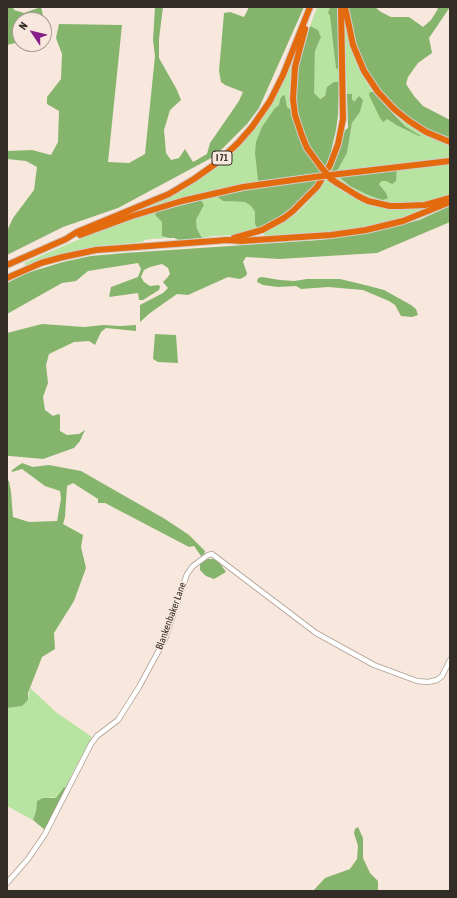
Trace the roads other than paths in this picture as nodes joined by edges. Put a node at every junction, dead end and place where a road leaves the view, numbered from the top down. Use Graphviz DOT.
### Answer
graph roads {
  1 [pos="310,7"];
  2 [pos="313,7"];
  3 [pos="341,7"];
  4 [pos="345,7"];
  5 [pos="450,142"];
  6 [pos="450,161"];
  7 [pos="450,198"];
  8 [pos="450,202"];
  9 [pos="66,239"];
  10 [pos="227,240"];
  11 [pos="7,265"];
  12 [pos="7,278"];
  13 [pos="450,660"];
  14 [pos="7,883"];
  1 -- 9 [label="highway, I 71"];
  2 -- 7 [label="highway, bridge"];
  3 -- 10 [label="highway"];
  4 -- 5 [label="highway"];
  6 -- 9 [label="highway, bridge"];
  8 -- 10 [label="highway"];
  9 -- 11 [label="highway, I 71"];
  10 -- 12 [label="highway"];
  13 -- 14 [label="street, Blankenbaker Lane"];
}
